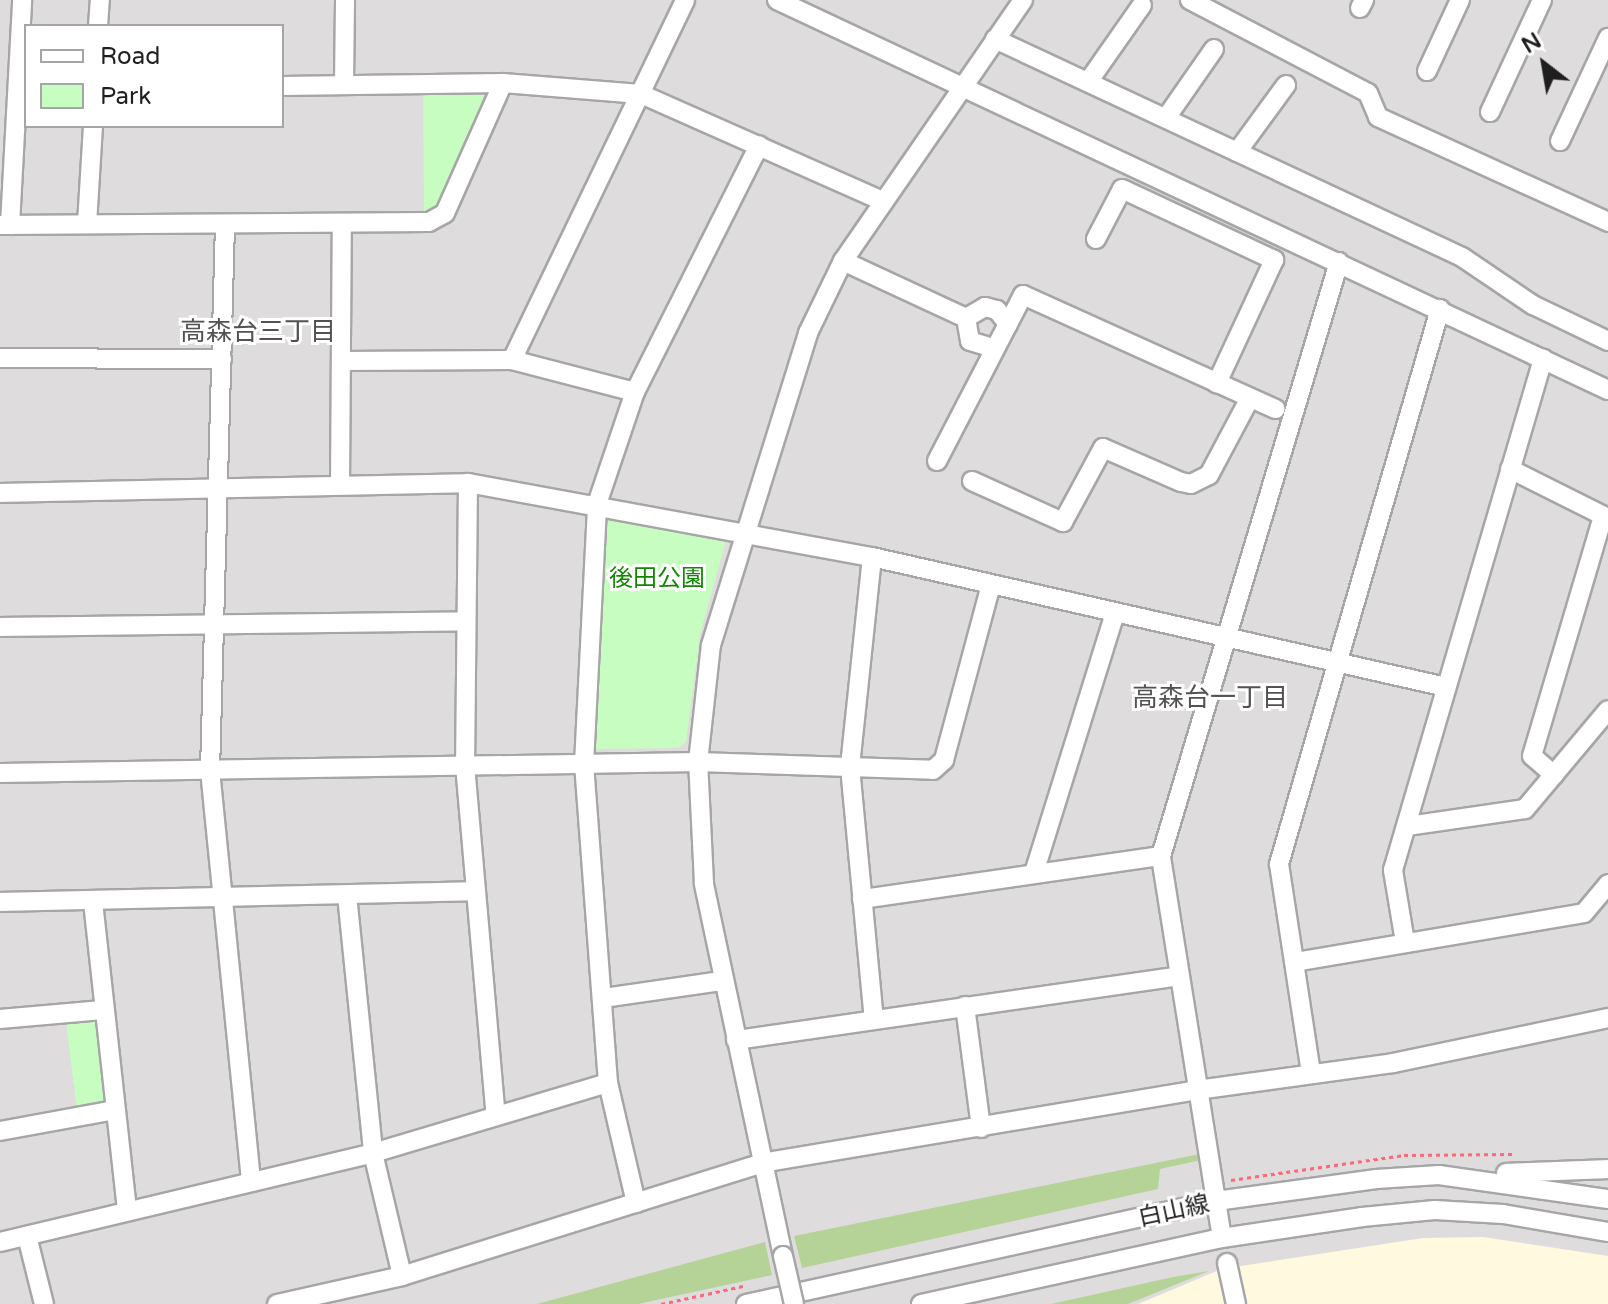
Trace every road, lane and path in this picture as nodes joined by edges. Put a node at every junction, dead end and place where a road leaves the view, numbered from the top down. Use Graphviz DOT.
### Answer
graph roads {
  1 [pos="22,0"];
  2 [pos="100,0"];
  3 [pos="345,0"];
  4 [pos="685,0"];
  5 [pos="777,0"];
  6 [pos="1023,0"];
  7 [pos="1190,0"];
  8 [pos="1460,0"];
  9 [pos="1542,0"];
  10 [pos="798,4"];
  11 [pos="1142,5"];
  12 [pos="98,24"];
  13 [pos="1608,38"];
  14 [pos="995,39"];
  15 [pos="1214,49"];
  16 [pos="1427,71"];
  17 [pos="1088,82"];
  18 [pos="503,83"];
  19 [pos="344,84"];
  20 [pos="1286,85"];
  21 [pos="284,86"];
  22 [pos="961,88"];
  23 [pos="641,94"];
  24 [pos="1490,112"];
  25 [pos="1166,118"];
  26 [pos="93,128"];
  27 [pos="1560,141"];
  28 [pos="759,145"];
  29 [pos="1237,152"];
  30 [pos="883,201"];
  31 [pos="1608,222"];
  32 [pos="342,223"];
  33 [pos="87,224"];
  34 [pos="225,224"];
  35 [pos="5,225"];
  36 [pos="1096,239"];
  37 [pos="843,261"];
  38 [pos="1339,262"];
  39 [pos="1440,309"];
  40 [pos="966,318"];
  41 [pos="1008,324"];
  42 [pos="1608,341"];
  43 [pos="993,348"];
  44 [pos="0,358"];
  45 [pos="222,359"];
  46 [pos="1543,359"];
  47 [pos="512,360"];
  48 [pos="342,361"];
  49 [pos="1217,383"];
  50 [pos="1608,390"];
  51 [pos="635,392"];
  52 [pos="1250,398"];
  53 [pos="1275,409"];
  54 [pos="937,461"];
  55 [pos="1510,469"];
  56 [pos="972,481"];
  57 [pos="468,483"];
  58 [pos="340,484"];
  59 [pos="218,490"];
  60 [pos="0,493"];
  61 [pos="597,504"];
  62 [pos="1606,517"];
  63 [pos="744,530"];
  64 [pos="872,557"];
  65 [pos="991,585"];
  66 [pos="1115,613"];
  67 [pos="466,621"];
  68 [pos="214,623"];
  69 [pos="0,627"];
  70 [pos="1229,636"];
  71 [pos="1338,662"];
  72 [pos="1446,687"];
  73 [pos="1608,710"];
  74 [pos="698,762"];
  75 [pos="584,764"];
  76 [pos="465,765"];
  77 [pos="850,767"];
  78 [pos="210,770"];
  79 [pos="0,773"];
  80 [pos="1554,775"];
  81 [pos="1407,826"];
  82 [pos="1161,856"];
  83 [pos="1034,873"];
  84 [pos="1608,884"];
  85 [pos="474,891"];
  86 [pos="347,895"];
  87 [pos="220,898"];
  88 [pos="862,899"];
  89 [pos="0,902"];
  90 [pos="93,902"];
  91 [pos="1405,942"];
  92 [pos="1295,962"];
  93 [pos="1179,976"];
  94 [pos="721,981"];
  95 [pos="603,998"];
  96 [pos="965,1006"];
  97 [pos="103,1010"];
  98 [pos="1608,1018"];
  99 [pos="0,1019"];
  100 [pos="874,1019"];
  101 [pos="736,1040"];
  102 [pos="1311,1073"];
  103 [pos="608,1083"];
  104 [pos="1197,1090"];
  105 [pos="114,1110"];
  106 [pos="496,1116"];
  107 [pos="981,1128"];
  108 [pos="0,1131"];
  109 [pos="373,1153"];
  110 [pos="762,1163"];
  111 [pos="1608,1169"];
  112 [pos="1439,1175"];
  113 [pos="251,1182"];
  114 [pos="1608,1199"];
  115 [pos="1216,1201"];
  116 [pos="636,1203"];
  117 [pos="127,1211"];
  118 [pos="1608,1232"];
  119 [pos="27,1236"];
  120 [pos="1222,1238"];
  121 [pos="0,1242"];
  122 [pos="1227,1263"];
  123 [pos="402,1276"];
  124 [pos="44,1304"];
  125 [pos="277,1304"];
  126 [pos="746,1304"];
  127 [pos="794,1304"];
  128 [pos="921,1304"];
  129 [pos="1236,1304"];
  1 -- 35 [label="street"];
  2 -- 12 [label="street"];
  3 -- 19 [label="street"];
  4 -- 23 [label="street"];
  5 -- 10 [label="street"];
  6 -- 14 [label="street"];
  7 -- 31 [label="street"];
  8 -- 16 [label="street"];
  9 -- 24 [label="street"];
  10 -- 22 [label="street"];
  11 -- 17 [label="street"];
  13 -- 27 [label="street"];
  14 -- 17 [label="street"];
  14 -- 22 [label="street"];
  15 -- 25 [label="street"];
  17 -- 25 [label="street"];
  18 -- 19 [label="street"];
  18 -- 23 [label="street"];
  18 -- 32 [label="street"];
  19 -- 21 [label="street"];
  20 -- 29 [label="street"];
  22 -- 30 [label="street"];
  22 -- 38 [label="street"];
  23 -- 28 [label="street"];
  23 -- 47 [label="street"];
  25 -- 29 [label="street"];
  26 -- 33 [label="street"];
  28 -- 30 [label="street"];
  28 -- 51 [label="street"];
  29 -- 42 [label="street"];
  30 -- 37 [label="street"];
  32 -- 34 [label="street"];
  32 -- 48 [label="street"];
  33 -- 34 [label="street"];
  33 -- 35 [label="street"];
  34 -- 45 [label="street"];
  36 -- 49 [label="street"];
  37 -- 40 [label="street"];
  37 -- 63 [label="street"];
  38 -- 39 [label="street"];
  38 -- 70 [label="street"];
  39 -- 46 [label="street"];
  39 -- 71 [label="street"];
  40 -- 41 [label="street"];
  40 -- 43 [label="street"];
  41 -- 43 [label="street"];
  41 -- 49 [label="street"];
  43 -- 54 [label="street"];
  44 -- 45 [label="street"];
  45 -- 59 [label="street"];
  46 -- 50 [label="street"];
  46 -- 55 [label="street"];
  47 -- 48 [label="street"];
  47 -- 51 [label="street"];
  48 -- 58 [label="street"];
  49 -- 52 [label="street"];
  51 -- 61 [label="street"];
  52 -- 53 [label="street"];
  52 -- 56 [label="street"];
  55 -- 62 [label="street"];
  55 -- 72 [label="street"];
  57 -- 58 [label="street"];
  57 -- 61 [label="street"];
  57 -- 67 [label="street"];
  58 -- 59 [label="street"];
  59 -- 60 [label="street"];
  59 -- 68 [label="street"];
  61 -- 63 [label="street"];
  61 -- 75 [label="street"];
  62 -- 80 [label="street"];
  63 -- 64 [label="street"];
  63 -- 74 [label="street"];
  64 -- 65 [label="street"];
  64 -- 77 [label="street"];
  65 -- 66 [label="street"];
  65 -- 77 [label="street"];
  66 -- 70 [label="street"];
  66 -- 83 [label="street"];
  67 -- 68 [label="street"];
  67 -- 76 [label="street"];
  68 -- 69 [label="street"];
  68 -- 78 [label="street"];
  70 -- 71 [label="street"];
  70 -- 82 [label="street"];
  71 -- 72 [label="street"];
  71 -- 92 [label="street"];
  72 -- 81 [label="street"];
  73 -- 80 [label="street"];
  74 -- 75 [label="street"];
  74 -- 77 [label="street"];
  74 -- 94 [label="street"];
  75 -- 76 [label="street"];
  75 -- 95 [label="street"];
  76 -- 78 [label="street"];
  76 -- 85 [label="street"];
  77 -- 88 [label="street"];
  78 -- 79 [label="street"];
  78 -- 87 [label="street"];
  80 -- 81 [label="street"];
  81 -- 91 [label="street"];
  82 -- 83 [label="street"];
  82 -- 93 [label="street"];
  83 -- 88 [label="street"];
  84 -- 91 [label="street"];
  85 -- 86 [label="street"];
  85 -- 106 [label="street"];
  86 -- 87 [label="street"];
  86 -- 109 [label="street"];
  87 -- 90 [label="street"];
  87 -- 113 [label="street"];
  88 -- 100 [label="street"];
  89 -- 90 [label="street"];
  90 -- 97 [label="street"];
  91 -- 92 [label="street"];
  92 -- 102 [label="street"];
  93 -- 96 [label="street"];
  93 -- 104 [label="street"];
  94 -- 95 [label="street"];
  94 -- 101 [label="street"];
  95 -- 103 [label="street"];
  96 -- 100 [label="street"];
  96 -- 107 [label="street"];
  97 -- 99 [label="street"];
  97 -- 105 [label="street"];
  98 -- 102 [label="street"];
  100 -- 101 [label="street"];
  101 -- 110 [label="street"];
  102 -- 104 [label="street"];
  103 -- 106 [label="street"];
  103 -- 116 [label="street"];
  104 -- 107 [label="street"];
  104 -- 115 [label="street"];
  105 -- 108 [label="street"];
  105 -- 117 [label="street"];
  106 -- 109 [label="street"];
  107 -- 110 [label="street"];
  109 -- 113 [label="street"];
  109 -- 123 [label="street"];
  110 -- 116 [label="street"];
  110 -- 127 [label="street, bridge"];
  111 -- 112 [label="street"];
  112 -- 114 [label="street, 白山線"];
  112 -- 115 [label="street, 白山線"];
  113 -- 117 [label="street"];
  115 -- 120 [label="street"];
  115 -- 126 [label="street, 白山線"];
  116 -- 123 [label="street"];
  117 -- 119 [label="street"];
  118 -- 120 [label="street, 白山線"];
  119 -- 121 [label="street"];
  119 -- 124 [label="street"];
  120 -- 128 [label="street, 白山線"];
  122 -- 129 [label="street"];
  123 -- 125 [label="street"];
}
